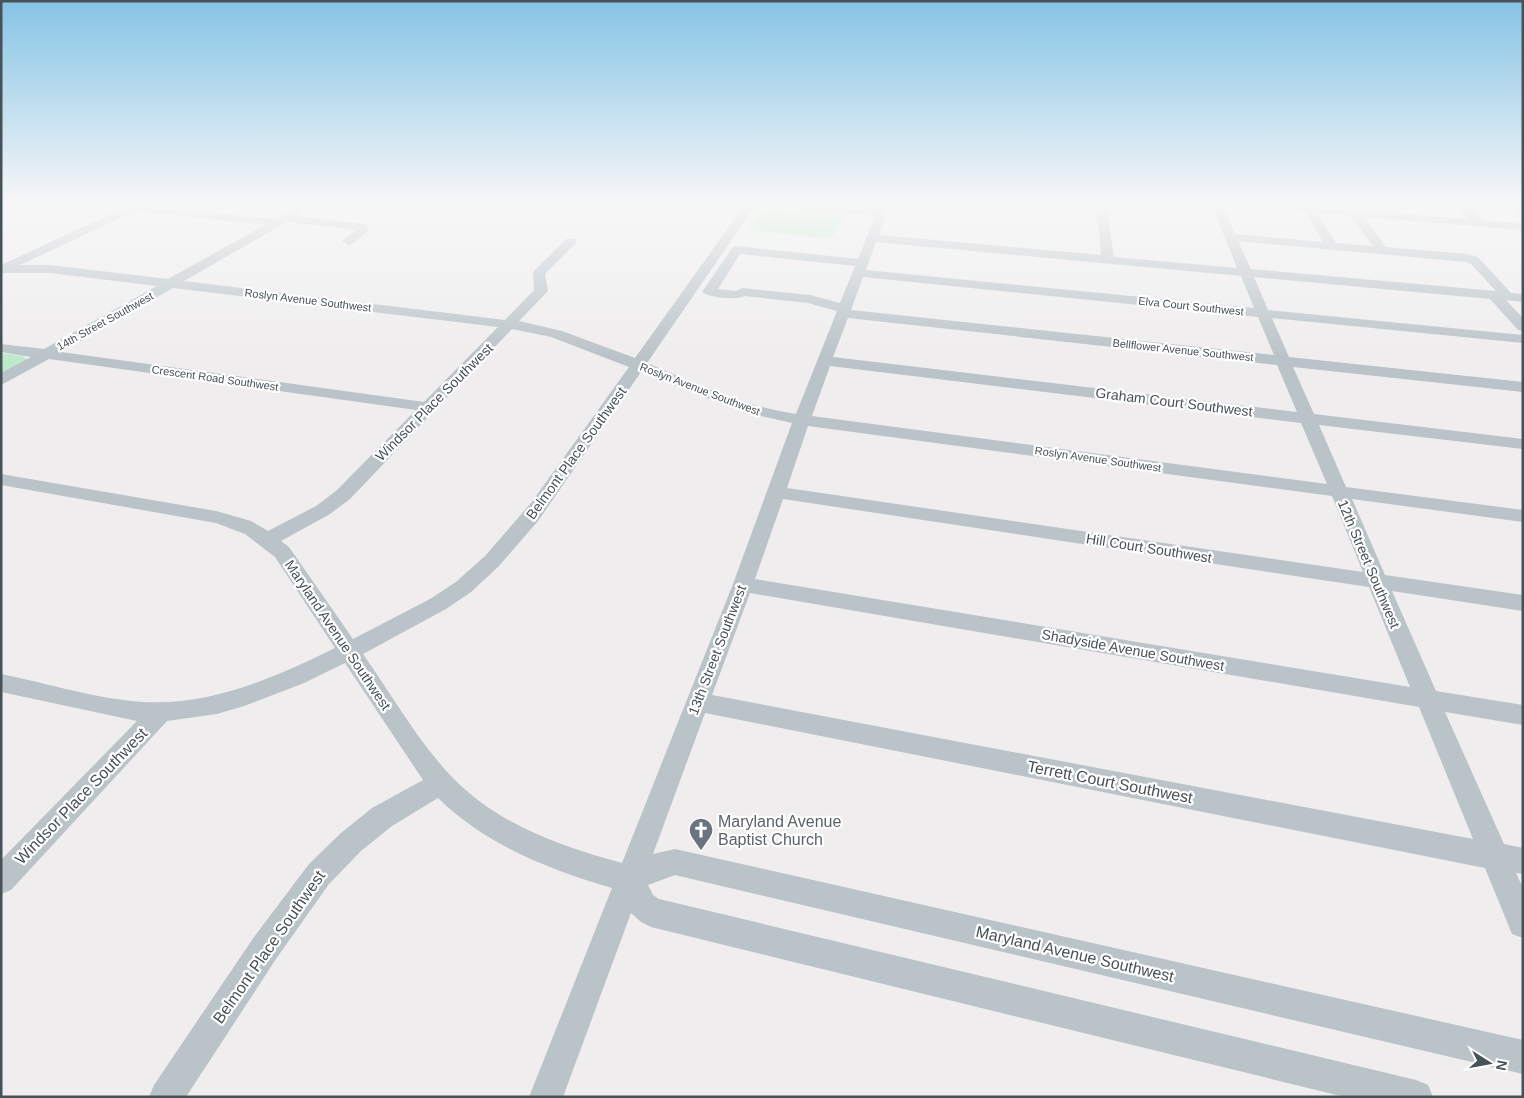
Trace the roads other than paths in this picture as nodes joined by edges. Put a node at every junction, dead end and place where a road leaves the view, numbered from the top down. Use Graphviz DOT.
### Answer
graph roads {
  1 [pos="33,254"];
  2 [pos="222,254"];
  3 [pos="558,254"];
  4 [pos="716,254"];
  5 [pos="734,254"];
  6 [pos="766,254"];
  7 [pos="866,254"];
  8 [pos="1046,254"];
  9 [pos="1107,254"];
  10 [pos="1238,254"];
  11 [pos="1428,254"];
  12 [pos="1108,260"];
  13 [pos="861,268"];
  14 [pos="1,269"];
  15 [pos="1245,272"];
  16 [pos="170,284"];
  17 [pos="1501,296"];
  18 [pos="1523,298"];
  19 [pos="844,311"];
  20 [pos="1262,313"];
  21 [pos="510,324"];
  22 [pos="1523,327"];
  23 [pos="1523,339"];
  24 [pos="1,348"];
  25 [pos="46,354"];
  26 [pos="825,361"];
  27 [pos="1283,361"];
  28 [pos="638,365"];
  29 [pos="1,380"];
  30 [pos="1523,387"];
  31 [pos="428,408"];
  32 [pos="1307,418"];
  33 [pos="802,420"];
  34 [pos="1523,444"];
  35 [pos="1,480"];
  36 [pos="1338,491"];
  37 [pos="776,492"];
  38 [pos="1523,516"];
  39 [pos="269,539"];
  40 [pos="1376,582"];
  41 [pos="742,584"];
  42 [pos="1523,603"];
  43 [pos="350,651"];
  44 [pos="1,683"];
  45 [pos="1427,699"];
  46 [pos="697,702"];
  47 [pos="161,712"];
  48 [pos="1523,716"];
  49 [pos="441,783"];
  50 [pos="1494,856"];
  51 [pos="1523,861"];
  52 [pos="629,879"];
  53 [pos="1,880"];
  54 [pos="1523,923"];
  55 [pos="1523,1057"];
  56 [pos="166,1097"];
  57 [pos="546,1097"];
  58 [pos="1416,1097"];
  1 -- 14 [label="street"];
  2 -- 16 [label="street, 14th Street Southwest"];
  3 -- 21 [label="street, Windsor Place Southwest"];
  4 -- 28 [label="street, Belmont Place Southwest"];
  5 -- 19 [label="street, Elva Court Southwest"];
  6 -- 13 [label="street, Elva Court Southwest"];
  7 -- 13 [label="street, 13th Street Southwest"];
  8 -- 12 [label="street"];
  9 -- 12 [label="street"];
  10 -- 15 [label="street, 12th Street Southwest"];
  11 -- 17 [label="street"];
  12 -- 15 [label="street"];
  13 -- 19 [label="street, 13th Street Southwest"];
  13 -- 20 [label="street, Elva Court Southwest"];
  14 -- 16 [label="street, Roslyn Avenue Southwest"];
  15 -- 17 [label="street"];
  15 -- 20 [label="street, 12th Street Southwest"];
  16 -- 21 [label="street, Roslyn Avenue Southwest"];
  16 -- 25 [label="street, 14th Street Southwest"];
  17 -- 18 [label="street"];
  17 -- 22 [label="street"];
  19 -- 26 [label="street, 13th Street Southwest"];
  19 -- 27 [label="street, Bellflower Avenue Southwest"];
  20 -- 23 [label="street, Elva Court Southwest"];
  20 -- 27 [label="street, 12th Street Southwest"];
  21 -- 28 [label="street, Roslyn Avenue Southwest"];
  21 -- 31 [label="street, Windsor Place Southwest"];
  24 -- 25 [label="street, Crescent Road Southwest"];
  25 -- 29 [label="street, 14th Street Southwest"];
  25 -- 31 [label="street, Crescent Road Southwest"];
  26 -- 32 [label="street, Graham Court Southwest"];
  26 -- 33 [label="street, 13th Street Southwest"];
  27 -- 30 [label="street, Bellflower Avenue Southwest"];
  27 -- 32 [label="street, 12th Street Southwest"];
  28 -- 33 [label="street, Roslyn Avenue Southwest"];
  28 -- 43 [label="street, Belmont Place Southwest"];
  31 -- 39 [label="street, Windsor Place Southwest"];
  32 -- 34 [label="street, Graham Court Southwest"];
  32 -- 36 [label="street, 12th Street Southwest"];
  33 -- 36 [label="street, Roslyn Avenue Southwest"];
  33 -- 37 [label="street, 13th Street Southwest"];
  35 -- 39 [label="street, Maryland Avenue Southwest"];
  36 -- 38 [label="street, Roslyn Avenue Southwest"];
  36 -- 40 [label="street, 12th Street Southwest"];
  37 -- 40 [label="street, Hill Court Southwest"];
  37 -- 41 [label="street, 13th Street Southwest"];
  39 -- 43 [label="street, Maryland Avenue Southwest"];
  40 -- 42 [label="street, Hill Court Southwest"];
  40 -- 45 [label="street, 12th Street Southwest"];
  41 -- 45 [label="street, Shadyside Avenue Southwest"];
  41 -- 46 [label="street, 13th Street Southwest"];
  43 -- 47 [label="street, Belmont Place Southwest"];
  43 -- 49 [label="street, Maryland Avenue Southwest"];
  44 -- 47 [label="street, Belmont Place Southwest"];
  45 -- 48 [label="street, Shadyside Avenue Southwest"];
  45 -- 50 [label="street, 12th Street Southwest"];
  46 -- 50 [label="street, Terrett Court Southwest"];
  46 -- 52 [label="street, 13th Street Southwest"];
  47 -- 53 [label="street, Windsor Place Southwest"];
  49 -- 52 [label="street, Maryland Avenue Southwest"];
  49 -- 56 [label="street, Belmont Place Southwest"];
  50 -- 51 [label="street, Terrett Court Southwest"];
  50 -- 54 [label="street, 12th Street Southwest"];
  52 -- 55 [label="street, Maryland Avenue Southwest"];
  52 -- 57 [label="street, 13th Street Southwest"];
  52 -- 58 [label="street"];
}
